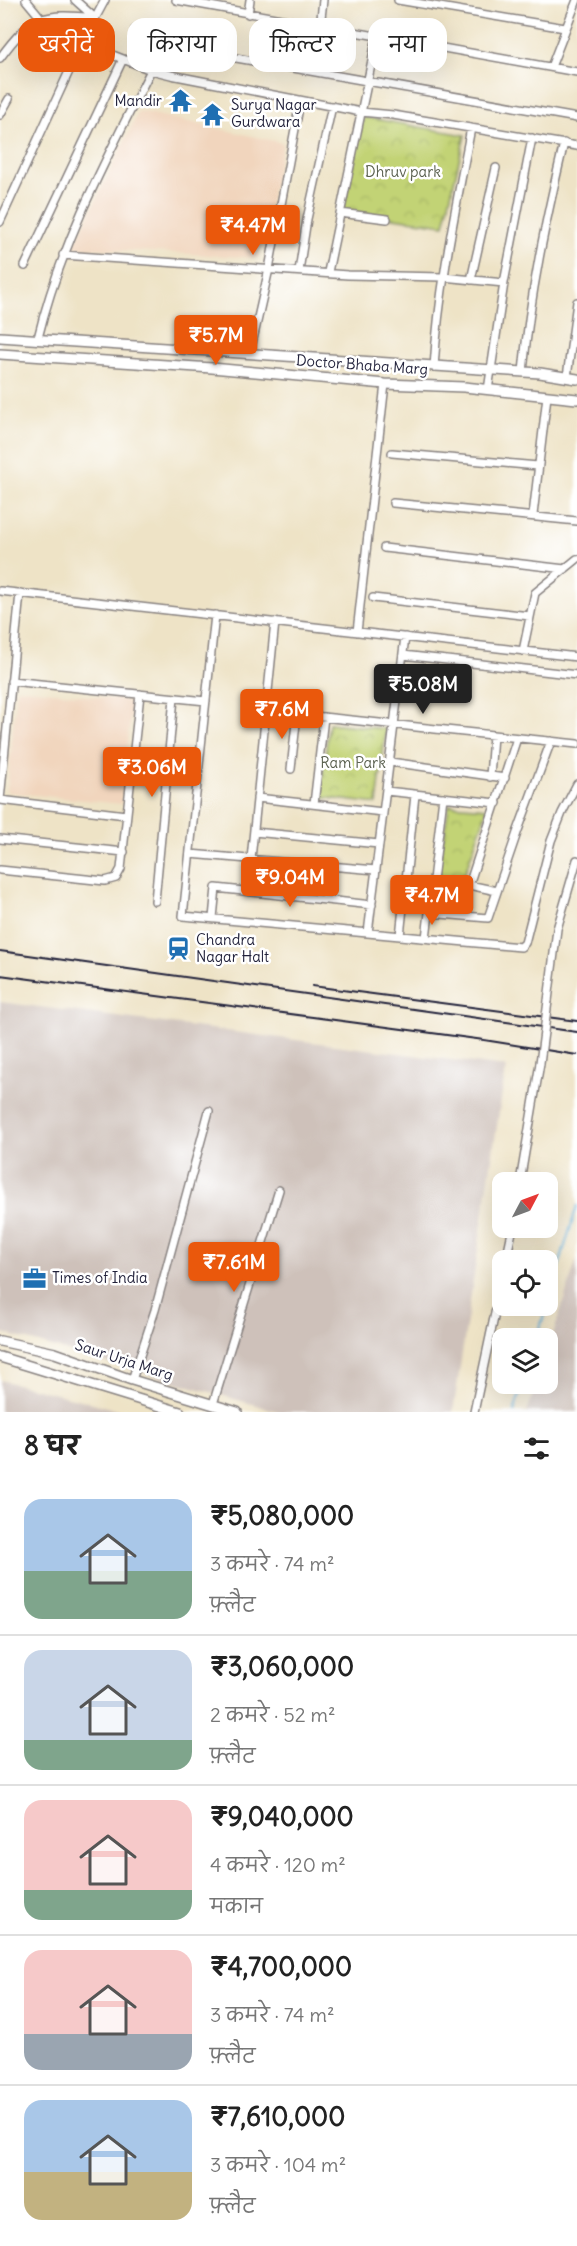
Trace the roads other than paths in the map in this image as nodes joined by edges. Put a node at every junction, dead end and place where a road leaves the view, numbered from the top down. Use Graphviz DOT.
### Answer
graph roads {
  1 [pos="26,0"];
  2 [pos="75,0"];
  3 [pos="105,0"];
  4 [pos="176,0"];
  5 [pos="250,0"];
  6 [pos="323,0"];
  7 [pos="398,0"];
  8 [pos="568,0"];
  9 [pos="577,1"];
  10 [pos="248,14"];
  11 [pos="41,18"];
  12 [pos="94,18"];
  13 [pos="270,18"];
  14 [pos="321,18"];
  15 [pos="565,28"];
  16 [pos="18,36"];
  17 [pos="447,48"];
  18 [pos="1,53"];
  19 [pos="115,56"];
  20 [pos="237,58"];
  21 [pos="123,59"];
  22 [pos="127,61"];
  23 [pos="551,67"];
  24 [pos="69,72"];
  25 [pos="150,72"];
  26 [pos="160,72"];
  27 [pos="368,72"];
  28 [pos="577,72"];
  29 [pos="366,82"];
  30 [pos="9,99"];
  31 [pos="300,102"];
  32 [pos="332,106"];
  33 [pos="361,112"];
  34 [pos="0,115"];
  35 [pos="577,118"];
  36 [pos="471,128"];
  37 [pos="532,138"];
  38 [pos="564,143"];
  39 [pos="577,146"];
  40 [pos="496,168"];
  41 [pos="340,213"];
  42 [pos="387,219"];
  43 [pos="0,222"];
  44 [pos="63,255"];
  45 [pos="25,266"];
  46 [pos="269,269"];
  47 [pos="299,271"];
  48 [pos="328,272"];
  49 [pos="443,277"];
  50 [pos="471,280"];
  51 [pos="504,284"];
  52 [pos="577,302"];
  53 [pos="575,331"];
  54 [pos="0,337"];
  55 [pos="38,338"];
  56 [pos="250,353"];
  57 [pos="0,354"];
  58 [pos="434,367"];
  59 [pos="491,371"];
  60 [pos="523,372"];
  61 [pos="572,378"];
  62 [pos="384,384"];
  63 [pos="488,390"];
  64 [pos="547,396"];
  65 [pos="577,399"];
  66 [pos="392,453"];
  67 [pos="538,466"];
  68 [pos="393,503"];
  69 [pos="533,515"];
  70 [pos="577,521"];
  71 [pos="384,548"];
  72 [pos="577,559"];
  73 [pos="565,569"];
  74 [pos="0,591"];
  75 [pos="20,593"];
  76 [pos="374,598"];
  77 [pos="215,615"];
  78 [pos="530,616"];
  79 [pos="275,622"];
  80 [pos="357,632"];
  81 [pos="405,637"];
  82 [pos="523,651"];
  83 [pos="403,655"];
  84 [pos="577,657"];
  85 [pos="577,675"];
  86 [pos="11,681"];
  87 [pos="140,694"];
  88 [pos="174,698"];
  89 [pos="206,701"];
  90 [pos="266,711"];
  91 [pos="297,714"];
  92 [pos="324,717"];
  93 [pos="394,724"];
  94 [pos="494,735"];
  95 [pos="517,738"];
  96 [pos="551,741"];
  97 [pos="577,744"];
  98 [pos="390,762"];
  99 [pos="291,770"];
  100 [pos="490,777"];
  101 [pos="505,778"];
  102 [pos="577,784"];
  103 [pos="386,791"];
  104 [pos="415,795"];
  105 [pos="442,797"];
  106 [pos="257,798"];
  107 [pos="0,800"];
  108 [pos="497,803"];
  109 [pos="314,804"];
  110 [pos="383,812"];
  111 [pos="126,815"];
  112 [pos="254,832"];
  113 [pos="0,839"];
  114 [pos="379,844"];
  115 [pos="124,852"];
  116 [pos="190,854"];
  117 [pos="251,859"];
  118 [pos="577,860"];
  119 [pos="0,870"];
  120 [pos="376,870"];
  121 [pos="432,881"];
  122 [pos="469,885"];
  123 [pos="497,891"];
  124 [pos="155,901"];
  125 [pos="372,904"];
  126 [pos="429,913"];
  127 [pos="213,918"];
  128 [pos="368,933"];
  129 [pos="399,936"];
  130 [pos="426,938"];
  131 [pos="209,1111"];
  132 [pos="522,1172"];
  133 [pos="279,1190"];
  134 [pos="494,1316"];
  135 [pos="0,1341"];
  136 [pos="0,1357"];
  137 [pos="132,1380"];
  138 [pos="213,1404"];
  139 [pos="180,1412"];
  140 [pos="237,1412"];
  141 [pos="474,1412"];
  1 -- 11 [label="street"];
  2 -- 12 [label="street"];
  3 -- 12 [label="street"];
  4 -- 10 [label="street"];
  5 -- 10 [label="street"];
  6 -- 14 [label="street"];
  7 -- 15 [label="street"];
  8 -- 9 [label="street"];
  9 -- 15 [label="street"];
  10 -- 13 [label="street"];
  11 -- 12 [label="street"];
  15 -- 23 [label="street"];
  16 -- 18 [label="street"];
  17 -- 23 [label="street"];
  19 -- 21 [label="street"];
  20 -- 29 [label="street"];
  21 -- 22 [label="street"];
  21 -- 45 [label="street"];
  23 -- 28 [label="street"];
  24 -- 43 [label="street"];
  25 -- 44 [label="street"];
  26 -- 31 [label="street"];
  27 -- 29 [label="street"];
  29 -- 33 [label="street"];
  29 -- 35 [label="street"];
  30 -- 34 [label="street"];
  31 -- 32 [label="street"];
  31 -- 46 [label="street"];
  32 -- 33 [label="street"];
  32 -- 47 [label="street"];
  33 -- 36 [label="street"];
  33 -- 41 [label="street"];
  36 -- 37 [label="street"];
  36 -- 49 [label="street"];
  37 -- 38 [label="street"];
  37 -- 51 [label="street"];
  38 -- 39 [label="street"];
  38 -- 60 [label="street"];
  40 -- 50 [label="street"];
  41 -- 42 [label="street"];
  41 -- 48 [label="street"];
  44 -- 46 [label="street"];
  44 -- 55 [label="street"];
  46 -- 47 [label="street"];
  46 -- 56 [label="street"];
  47 -- 48 [label="street"];
  48 -- 49 [label="street"];
  49 -- 50 [label="street"];
  49 -- 58 [label="street"];
  50 -- 51 [label="street"];
  51 -- 59 [label="street"];
  52 -- 53 [label="street"];
  53 -- 61 [label="street"];
  54 -- 55 [label="street, Doctor Bhaba Marg"];
  55 -- 56 [label="street, Doctor Bhaba Marg"];
  56 -- 58 [label="street, Doctor Bhaba Marg"];
  57 -- 62 [label="street, Doctor Bhaba Marg"];
  58 -- 59 [label="street, Doctor Bhaba Marg"];
  59 -- 60 [label="street, Doctor Bhaba Marg"];
  59 -- 63 [label="street"];
  60 -- 61 [label="street, Doctor Bhaba Marg"];
  62 -- 63 [label="street, Doctor Bhaba Marg"];
  62 -- 80 [label="street"];
  63 -- 64 [label="street, Doctor Bhaba Marg"];
  64 -- 65 [label="street, Doctor Bhaba Marg"];
  64 -- 67 [label="street"];
  66 -- 67 [label="street"];
  67 -- 69 [label="street"];
  68 -- 69 [label="street"];
  69 -- 70 [label="street"];
  71 -- 73 [label="street"];
  72 -- 73 [label="street"];
  73 -- 78 [label="street"];
  74 -- 75 [label="street"];
  75 -- 77 [label="street"];
  75 -- 86 [label="street"];
  76 -- 78 [label="street"];
  77 -- 79 [label="street"];
  77 -- 89 [label="street"];
  78 -- 82 [label="street"];
  79 -- 80 [label="street"];
  79 -- 90 [label="street"];
  80 -- 81 [label="street"];
  81 -- 82 [label="street"];
  81 -- 83 [label="street"];
  82 -- 84 [label="street"];
  83 -- 85 [label="street"];
  83 -- 93 [label="street"];
  86 -- 87 [label="street"];
  86 -- 107 [label="street"];
  87 -- 88 [label="street"];
  87 -- 111 [label="street"];
  88 -- 89 [label="street"];
  88 -- 124 [label="street"];
  89 -- 116 [label="street"];
  90 -- 91 [label="street"];
  90 -- 106 [label="street"];
  91 -- 92 [label="street"];
  91 -- 99 [label="street"];
  92 -- 93 [label="street"];
  92 -- 109 [label="street"];
  93 -- 94 [label="street"];
  93 -- 98 [label="street"];
  94 -- 95 [label="street"];
  94 -- 100 [label="street"];
  95 -- 96 [label="street"];
  95 -- 101 [label="street"];
  96 -- 97 [label="street"];
  96 -- 123 [label="street"];
  98 -- 100 [label="street"];
  98 -- 103 [label="street"];
  100 -- 101 [label="street"];
  101 -- 108 [label="street"];
  102 -- 130 [label="street"];
  103 -- 104 [label="street"];
  103 -- 110 [label="street"];
  104 -- 105 [label="street"];
  104 -- 129 [label="street"];
  105 -- 108 [label="street"];
  105 -- 121 [label="street"];
  106 -- 109 [label="street"];
  106 -- 112 [label="street"];
  107 -- 111 [label="street"];
  108 -- 122 [label="street"];
  109 -- 110 [label="street"];
  110 -- 114 [label="street"];
  111 -- 115 [label="street"];
  112 -- 114 [label="street"];
  112 -- 117 [label="street"];
  113 -- 115 [label="street"];
  114 -- 120 [label="street"];
  115 -- 119 [label="street"];
  116 -- 117 [label="street"];
  116 -- 127 [label="street"];
  117 -- 120 [label="street"];
  118 -- 132 [label="street, bridge"];
  120 -- 125 [label="street"];
  121 -- 122 [label="street"];
  121 -- 126 [label="street"];
  122 -- 123 [label="street"];
  123 -- 126 [label="street"];
  125 -- 127 [label="street"];
  125 -- 128 [label="street"];
  126 -- 130 [label="street"];
  127 -- 128 [label="street"];
  128 -- 129 [label="street"];
  129 -- 130 [label="street"];
  131 -- 137 [label="street"];
  133 -- 138 [label="street"];
  134 -- 141 [label="street"];
  135 -- 137 [label="street, Saur Urja Marg"];
  136 -- 139 [label="street"];
  137 -- 138 [label="street, Saur Urja Marg"];
  138 -- 140 [label="street, Saur Urja Marg"];
}
